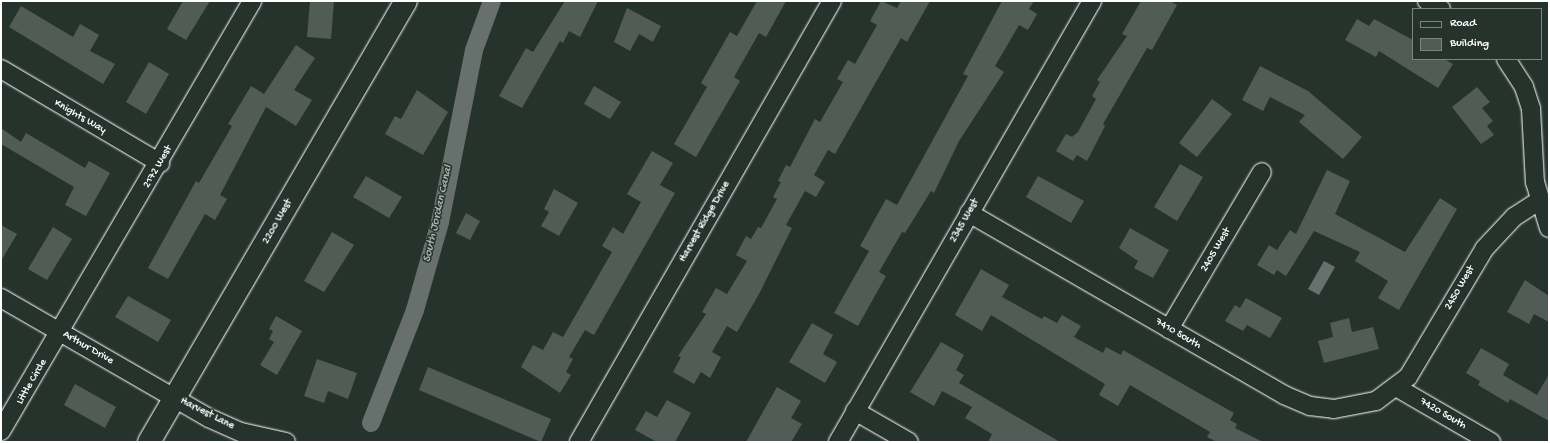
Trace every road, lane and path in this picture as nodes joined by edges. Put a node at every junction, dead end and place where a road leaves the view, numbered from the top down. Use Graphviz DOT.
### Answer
graph roads {
  1 [pos="252,1"];
  2 [pos="406,1"];
  3 [pos="832,1"];
  4 [pos="1092,1"];
  5 [pos="1427,1"];
  6 [pos="1439,8"];
  7 [pos="1507,60"];
  8 [pos="1,70"];
  9 [pos="160,163"];
  10 [pos="1262,172"];
  11 [pos="1539,201"];
  12 [pos="969,214"];
  13 [pos="1549,228"];
  14 [pos="1,298"];
  15 [pos="1169,329"];
  16 [pos="61,332"];
  17 [pos="1396,387"];
  18 [pos="175,397"];
  19 [pos="856,411"];
  20 [pos="1,431"];
  21 [pos="149,442"];
  22 [pos="286,442"];
  23 [pos="579,442"];
  24 [pos="838,442"];
  25 [pos="909,442"];
  26 [pos="1490,442"];
  1 -- 9 [label="street, 2172 West"];
  2 -- 18 [label="street, 2200 West"];
  3 -- 23 [label="street, Harvest Ridge Drive"];
  4 -- 12 [label="street, 2345 West"];
  5 -- 6 [label="street"];
  7 -- 11 [label="street"];
  8 -- 9 [label="street, Knights Way"];
  9 -- 16 [label="street, 2172 West"];
  10 -- 15 [label="street, 2405 West"];
  11 -- 13 [label="street"];
  11 -- 17 [label="street, 2450 West"];
  12 -- 15 [label="street, 7410 South"];
  12 -- 19 [label="street, 2345 West"];
  14 -- 16 [label="street, Arthur Drive"];
  15 -- 17 [label="street, 7410 South"];
  16 -- 18 [label="street, Arthur Drive"];
  16 -- 20 [label="street, Little Circle"];
  17 -- 26 [label="street, 7420 South"];
  18 -- 21 [label="street, 2200 West"];
  18 -- 22 [label="street, Harvest Lane"];
  19 -- 24 [label="street, 2345 West"];
  19 -- 25 [label="street"];
}
